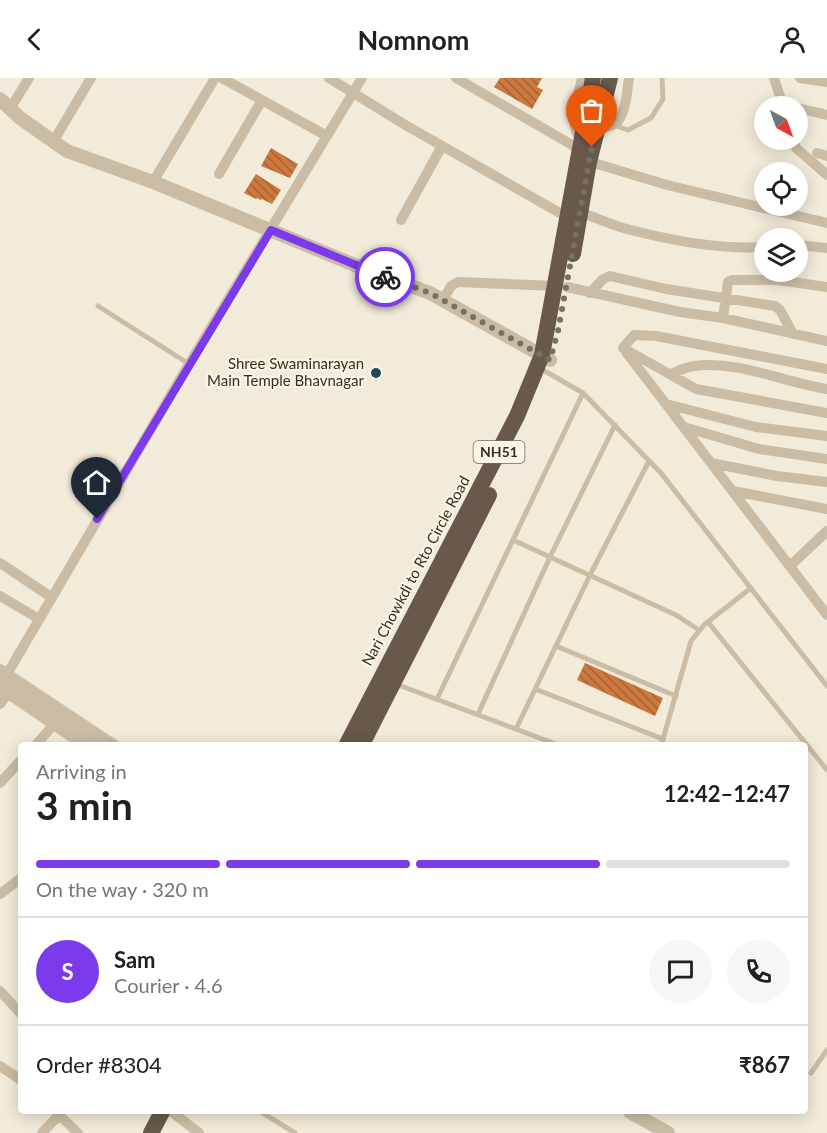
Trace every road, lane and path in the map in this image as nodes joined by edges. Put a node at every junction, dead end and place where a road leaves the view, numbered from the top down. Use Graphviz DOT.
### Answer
graph roads {
  1 [pos="29,78"];
  2 [pos="91,78"];
  3 [pos="215,78"];
  4 [pos="222,78"];
  5 [pos="329,78"];
  6 [pos="362,78"];
  7 [pos="456,78"];
  8 [pos="582,78"];
  9 [pos="593,78"];
  10 [pos="610,78"];
  11 [pos="629,78"];
  12 [pos="662,78"];
  13 [pos="774,78"];
  14 [pos="800,78"];
  15 [pos="827,82"];
  16 [pos="353,93"];
  17 [pos="780,96"];
  18 [pos="262,100"];
  19 [pos="5,104"];
  20 [pos="808,110"];
  21 [pos="827,115"];
  22 [pos="327,136"];
  23 [pos="53,142"];
  24 [pos="589,142"];
  25 [pos="442,146"];
  26 [pos="799,150"];
  27 [pos="219,174"];
  28 [pos="827,175"];
  29 [pos="153,182"];
  30 [pos="572,212"];
  31 [pos="401,220"];
  32 [pos="827,223"];
  33 [pos="271,230"];
  34 [pos="754,246"];
  35 [pos="808,246"];
  36 [pos="827,248"];
  37 [pos="561,286"];
  38 [pos="827,287"];
  39 [pos="590,293"];
  40 [pos="726,298"];
  41 [pos="443,300"];
  42 [pos="98,306"];
  43 [pos="723,318"];
  44 [pos="793,334"];
  45 [pos="827,341"];
  46 [pos="622,348"];
  47 [pos="544,363"];
  48 [pos="189,364"];
  49 [pos="827,369"];
  50 [pos="671,374"];
  51 [pos="827,388"];
  52 [pos="583,393"];
  53 [pos="666,404"];
  54 [pos="827,413"];
  55 [pos="615,425"];
  56 [pos="684,427"];
  57 [pos="827,436"];
  58 [pos="827,459"];
  59 [pos="649,461"];
  60 [pos="711,463"];
  61 [pos="827,482"];
  62 [pos="733,491"];
  63 [pos="827,509"];
  64 [pos="827,531"];
  65 [pos="513,540"];
  66 [pos="550,557"];
  67 [pos="0,563"];
  68 [pos="791,565"];
  69 [pos="590,576"];
  70 [pos="751,588"];
  71 [pos="0,596"];
  72 [pos="51,597"];
  73 [pos="827,615"];
  74 [pos="39,619"];
  75 [pos="708,622"];
  76 [pos="699,630"];
  77 [pos="556,646"];
  78 [pos="387,680"];
  79 [pos="3,682"];
  80 [pos="827,686"];
  81 [pos="535,689"];
  82 [pos="675,696"];
  83 [pos="437,699"];
  84 [pos="0,704"];
  85 [pos="478,714"];
  86 [pos="55,723"];
  87 [pos="516,729"];
  88 [pos="38,742"];
  89 [pos="82,742"];
  90 [pos="105,742"];
  91 [pos="348,742"];
  92 [pos="363,742"];
  93 [pos="550,742"];
  94 [pos="662,742"];
  95 [pos="804,742"];
  96 [pos="808,746"];
  97 [pos="18,763"];
  98 [pos="827,770"];
  99 [pos="0,783"];
  100 [pos="18,885"];
  101 [pos="0,894"];
  102 [pos="0,991"];
  103 [pos="18,1011"];
  104 [pos="827,1050"];
  105 [pos="1,1070"];
  106 [pos="811,1073"];
  107 [pos="18,1078"];
  108 [pos="57,1114"];
  109 [pos="59,1114"];
  110 [pos="161,1114"];
  111 [pos="171,1114"];
  112 [pos="175,1114"];
  113 [pos="264,1114"];
  114 [pos="634,1114"];
  115 [pos="42,1133"];
  116 [pos="78,1133"];
  117 [pos="151,1133"];
  118 [pos="162,1133"];
  119 [pos="199,1133"];
  120 [pos="295,1133"];
  121 [pos="668,1133"];
  1 -- 19 [label="street"];
  2 -- 23 [label="street"];
  3 -- 29 [label="street"];
  4 -- 18 [label="street"];
  5 -- 16 [label="street"];
  6 -- 16 [label="street"];
  7 -- 24 [label="street"];
  8 -- 24 [label="street"];
  9 -- 24 [label="highway, NH51"];
  10 -- 24 [label="highway, NH51"];
  11 -- 24 [label="street"];
  12 -- 24 [label="lane"];
  13 -- 17 [label="street"];
  14 -- 15 [label="street"];
  16 -- 22 [label="street"];
  16 -- 25 [label="street"];
  18 -- 22 [label="street"];
  18 -- 27 [label="street"];
  19 -- 23 [label="street"];
  20 -- 21 [label="street"];
  22 -- 33 [label="street"];
  23 -- 29 [label="street"];
  24 -- 30 [label="highway, Nari Chowkdi to Rto Circle Road / NH51"];
  24 -- 32 [label="street"];
  25 -- 30 [label="street"];
  25 -- 31 [label="street"];
  26 -- 28 [label="street"];
  29 -- 33 [label="street"];
  30 -- 34 [label="street"];
  30 -- 37 [label="highway, Nari Chowkdi to Rto Circle Road / NH51"];
  33 -- 41 [label="street"];
  33 -- 48 [label="street"];
  35 -- 36 [label="street"];
  37 -- 39 [label="street"];
  37 -- 41 [label="street"];
  37 -- 47 [label="highway, Nari Chowkdi to Rto Circle Road / NH51"];
  38 -- 40 [label="street"];
  39 -- 40 [label="street"];
  39 -- 43 [label="street"];
  40 -- 43 [label="street"];
  40 -- 44 [label="street"];
  41 -- 47 [label="street"];
  42 -- 48 [label="lane"];
  43 -- 44 [label="street"];
  44 -- 45 [label="street"];
  46 -- 49 [label="street"];
  46 -- 50 [label="street"];
  46 -- 53 [label="street"];
  47 -- 52 [label="lane"];
  47 -- 78 [label="highway, Nari Chowkdi to Rto Circle Road / NH51"];
  48 -- 72 [label="street"];
  50 -- 51 [label="street"];
  50 -- 54 [label="street"];
  52 -- 55 [label="lane"];
  52 -- 65 [label="lane"];
  53 -- 56 [label="street"];
  53 -- 57 [label="street"];
  55 -- 59 [label="lane"];
  55 -- 66 [label="lane"];
  56 -- 58 [label="street"];
  56 -- 60 [label="street"];
  59 -- 69 [label="lane"];
  59 -- 70 [label="lane"];
  60 -- 61 [label="street"];
  60 -- 62 [label="street"];
  62 -- 63 [label="street"];
  62 -- 68 [label="street"];
  64 -- 68 [label="street"];
  65 -- 66 [label="lane"];
  65 -- 83 [label="lane"];
  66 -- 69 [label="lane"];
  66 -- 85 [label="lane"];
  67 -- 72 [label="street"];
  68 -- 73 [label="street"];
  69 -- 76 [label="lane"];
  69 -- 77 [label="lane"];
  70 -- 75 [label="lane"];
  70 -- 80 [label="lane"];
  71 -- 74 [label="street"];
  72 -- 74 [label="street"];
  74 -- 79 [label="street"];
  75 -- 76 [label="lane"];
  75 -- 95 [label="lane"];
  76 -- 82 [label="lane"];
  77 -- 81 [label="lane"];
  77 -- 82 [label="lane"];
  78 -- 83 [label="lane"];
  78 -- 91 [label="highway, Nari Chowkdi to Rto Circle Road / NH51"];
  78 -- 92 [label="highway, NH51"];
  79 -- 84 [label="street"];
  79 -- 86 [label="street"];
  79 -- 90 [label="street"];
  81 -- 87 [label="lane"];
  81 -- 94 [label="lane"];
  82 -- 94 [label="lane"];
  83 -- 85 [label="lane"];
  85 -- 87 [label="lane"];
  86 -- 88 [label="street"];
  86 -- 89 [label="street"];
  87 -- 93 [label="lane"];
  96 -- 98 [label="lane"];
  97 -- 99 [label="street"];
  100 -- 101 [label="street"];
  102 -- 103 [label="street"];
  104 -- 106 [label="lane"];
  105 -- 107 [label="street"];
  108 -- 115 [label="street"];
  109 -- 116 [label="street"];
  110 -- 117 [label="highway"];
  111 -- 118 [label="highway"];
  112 -- 119 [label="street"];
  113 -- 120 [label="lane"];
  114 -- 121 [label="street"];
}
